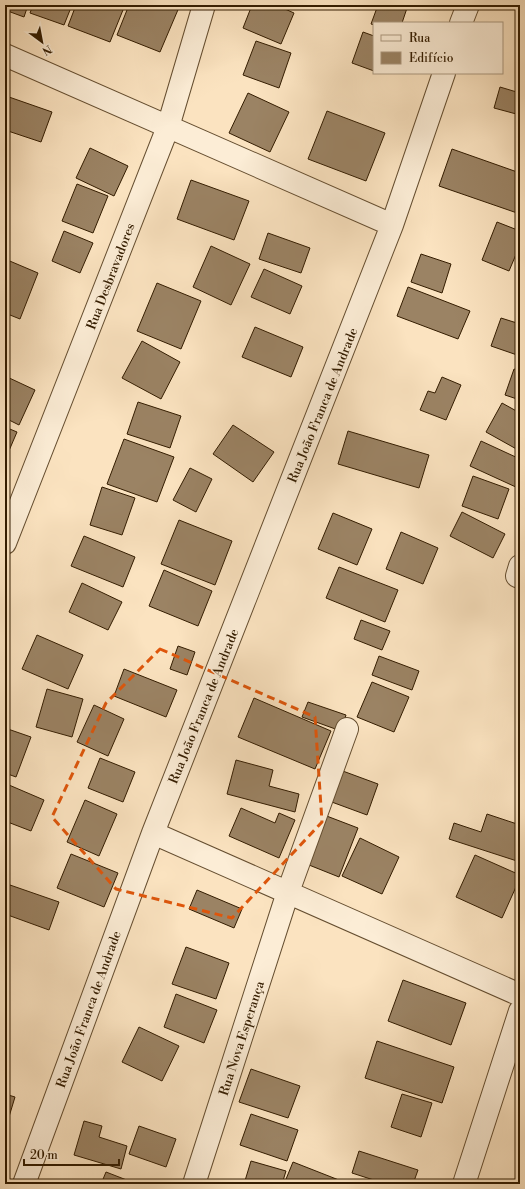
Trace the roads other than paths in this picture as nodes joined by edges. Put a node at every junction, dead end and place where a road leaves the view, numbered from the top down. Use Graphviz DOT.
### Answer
graph roads {
  1 [pos="204,5"];
  2 [pos="468,5"];
  3 [pos="461,22"];
  4 [pos="5,55"];
  5 [pos="444,74"];
  6 [pos="168,127"];
  7 [pos="392,225"];
  8 [pos="5,543"];
  9 [pos="520,566"];
  10 [pos="520,577"];
  11 [pos="347,729"];
  12 [pos="153,832"];
  13 [pos="288,892"];
  14 [pos="520,995"];
  15 [pos="520,1012"];
  16 [pos="24,1184"];
  17 [pos="194,1184"];
  18 [pos="464,1184"];
  1 -- 6 [label="street, Rua Desbravadores"];
  2 -- 3 [label="street"];
  4 -- 6 [label="street"];
  5 -- 7 [label="street, Rua João Franca de Andrade"];
  6 -- 7 [label="street"];
  6 -- 8 [label="street, Rua Desbravadores"];
  7 -- 12 [label="street, Rua João Franca de Andrade"];
  9 -- 10 [label="street"];
  11 -- 13 [label="street, Rua Nova Esperança"];
  12 -- 13 [label="street"];
  12 -- 16 [label="street, Rua João Franca de Andrade"];
  13 -- 14 [label="street"];
  13 -- 17 [label="street, Rua Nova Esperança"];
  15 -- 18 [label="street"];
}
